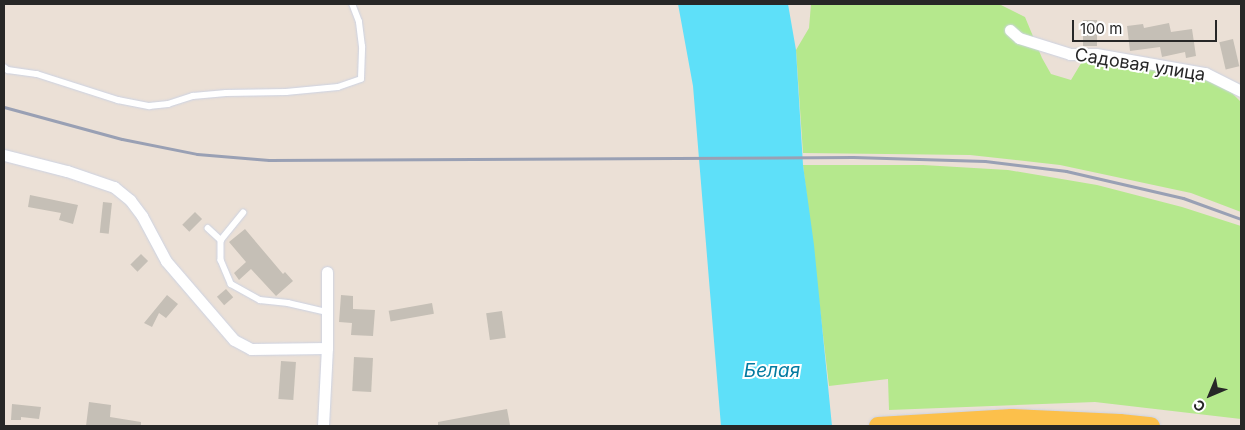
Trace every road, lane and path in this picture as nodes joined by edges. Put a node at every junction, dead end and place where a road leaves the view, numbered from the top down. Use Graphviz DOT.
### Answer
graph roads {
  1 [pos="352,4"];
  2 [pos="1010,30"];
  3 [pos="4,67"];
  4 [pos="1241,90"];
  5 [pos="4,155"];
  6 [pos="244,213"];
  7 [pos="208,228"];
  8 [pos="221,240"];
  9 [pos="327,272"];
  10 [pos="327,312"];
  11 [pos="327,348"];
  12 [pos="1125,424"];
  13 [pos="323,426"];
  14 [pos="886,426"];
  15 [pos="1151,426"];
  1 -- 3 [label="lane"];
  2 -- 4 [label="street, Садовая улица"];
  5 -- 11 [label="street"];
  6 -- 8 [label="lane"];
  7 -- 8 [label="lane"];
  8 -- 10 [label="lane"];
  9 -- 10 [label="street"];
  10 -- 11 [label="street"];
  11 -- 13 [label="street"];
  12 -- 14 [label="main road"];
  12 -- 15 [label="main road"];
}
